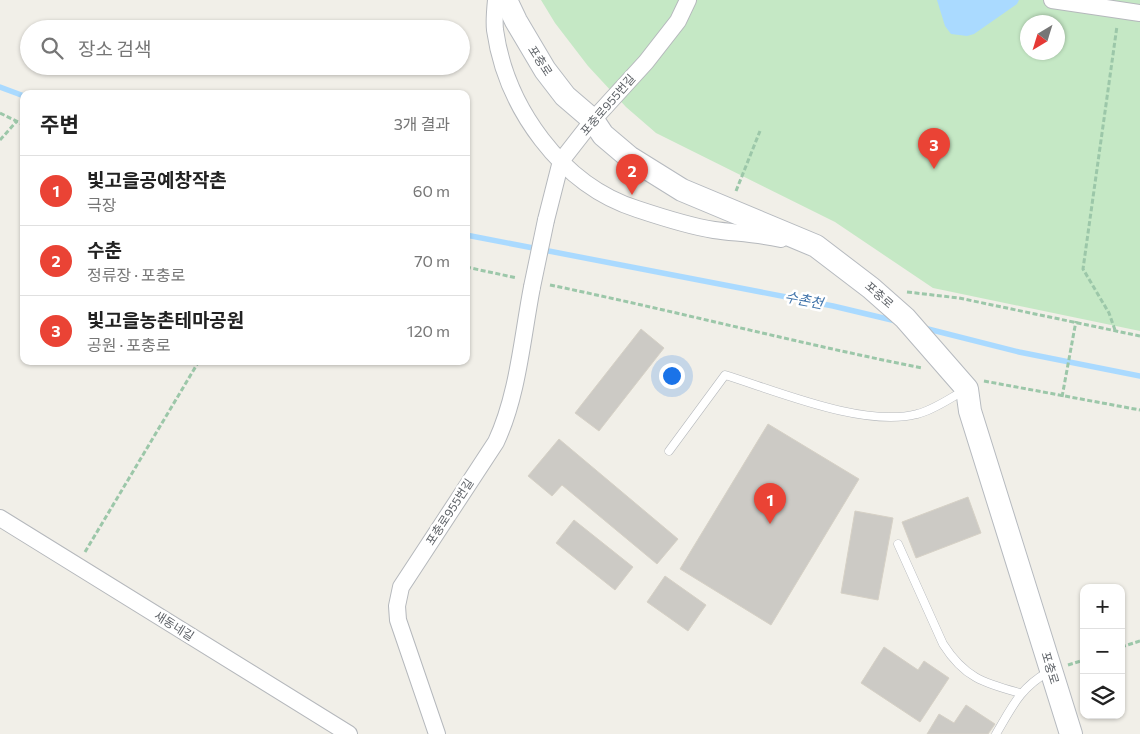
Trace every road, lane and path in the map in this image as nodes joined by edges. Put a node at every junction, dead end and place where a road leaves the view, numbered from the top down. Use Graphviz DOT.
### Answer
graph roads {
  1 [pos="496,0"];
  2 [pos="506,0"];
  3 [pos="688,0"];
  4 [pos="1052,0"];
  5 [pos="1120,10"];
  6 [pos="1140,13"];
  7 [pos="0,113"];
  8 [pos="594,120"];
  9 [pos="17,121"];
  10 [pos="20,122"];
  11 [pos="760,131"];
  12 [pos="0,140"];
  13 [pos="561,161"];
  14 [pos="729,211"];
  15 [pos="816,246"];
  16 [pos="470,268"];
  17 [pos="534,284"];
  18 [pos="870,287"];
  19 [pos="1076,322"];
  20 [pos="1115,330"];
  21 [pos="1140,336"];
  22 [pos="197,365"];
  23 [pos="956,377"];
  24 [pos="1062,397"];
  25 [pos="1140,410"];
  26 [pos="669,451"];
  27 [pos="2,523"];
  28 [pos="898,544"];
  29 [pos="77,565"];
  30 [pos="1140,641"];
  31 [pos="1125,647"];
  32 [pos="1051,671"];
  33 [pos="1020,693"];
  34 [pos="349,734"];
  35 [pos="437,734"];
  36 [pos="996,734"];
  37 [pos="1071,734"];
  1 -- 13 [label="street"];
  2 -- 8 [label="main road, 포충로"];
  3 -- 8 [label="street, 포충로955번길"];
  4 -- 5 [label="street"];
  5 -- 6 [label="street"];
  5 -- 20 [label="path"];
  7 -- 9 [label="path"];
  8 -- 13 [label="street, 포충로955번길"];
  8 -- 14 [label="main road, 포충로"];
  9 -- 10 [label="path"];
  9 -- 12 [label="path"];
  11 -- 14 [label="path"];
  13 -- 15 [label="street"];
  13 -- 17 [label="street, 포충로955번길, bridge"];
  14 -- 15 [label="main road, 포충로"];
  15 -- 18 [label="main road, 포충로"];
  16 -- 17 [label="path"];
  17 -- 23 [label="path"];
  17 -- 35 [label="street, 포충로955번길"];
  18 -- 19 [label="path"];
  18 -- 23 [label="main road, 포충로"];
  19 -- 20 [label="path"];
  19 -- 24 [label="path"];
  20 -- 21 [label="path"];
  22 -- 29 [label="path"];
  23 -- 24 [label="path"];
  23 -- 26 [label="lane"];
  23 -- 32 [label="main road, 포충로"];
  24 -- 25 [label="path"];
  27 -- 29 [label="street, 새동네길"];
  28 -- 33 [label="lane"];
  29 -- 34 [label="street, 새동네길"];
  30 -- 31 [label="path"];
  32 -- 33 [label="lane"];
  32 -- 37 [label="main road, 포충로"];
  33 -- 36 [label="lane"];
}
